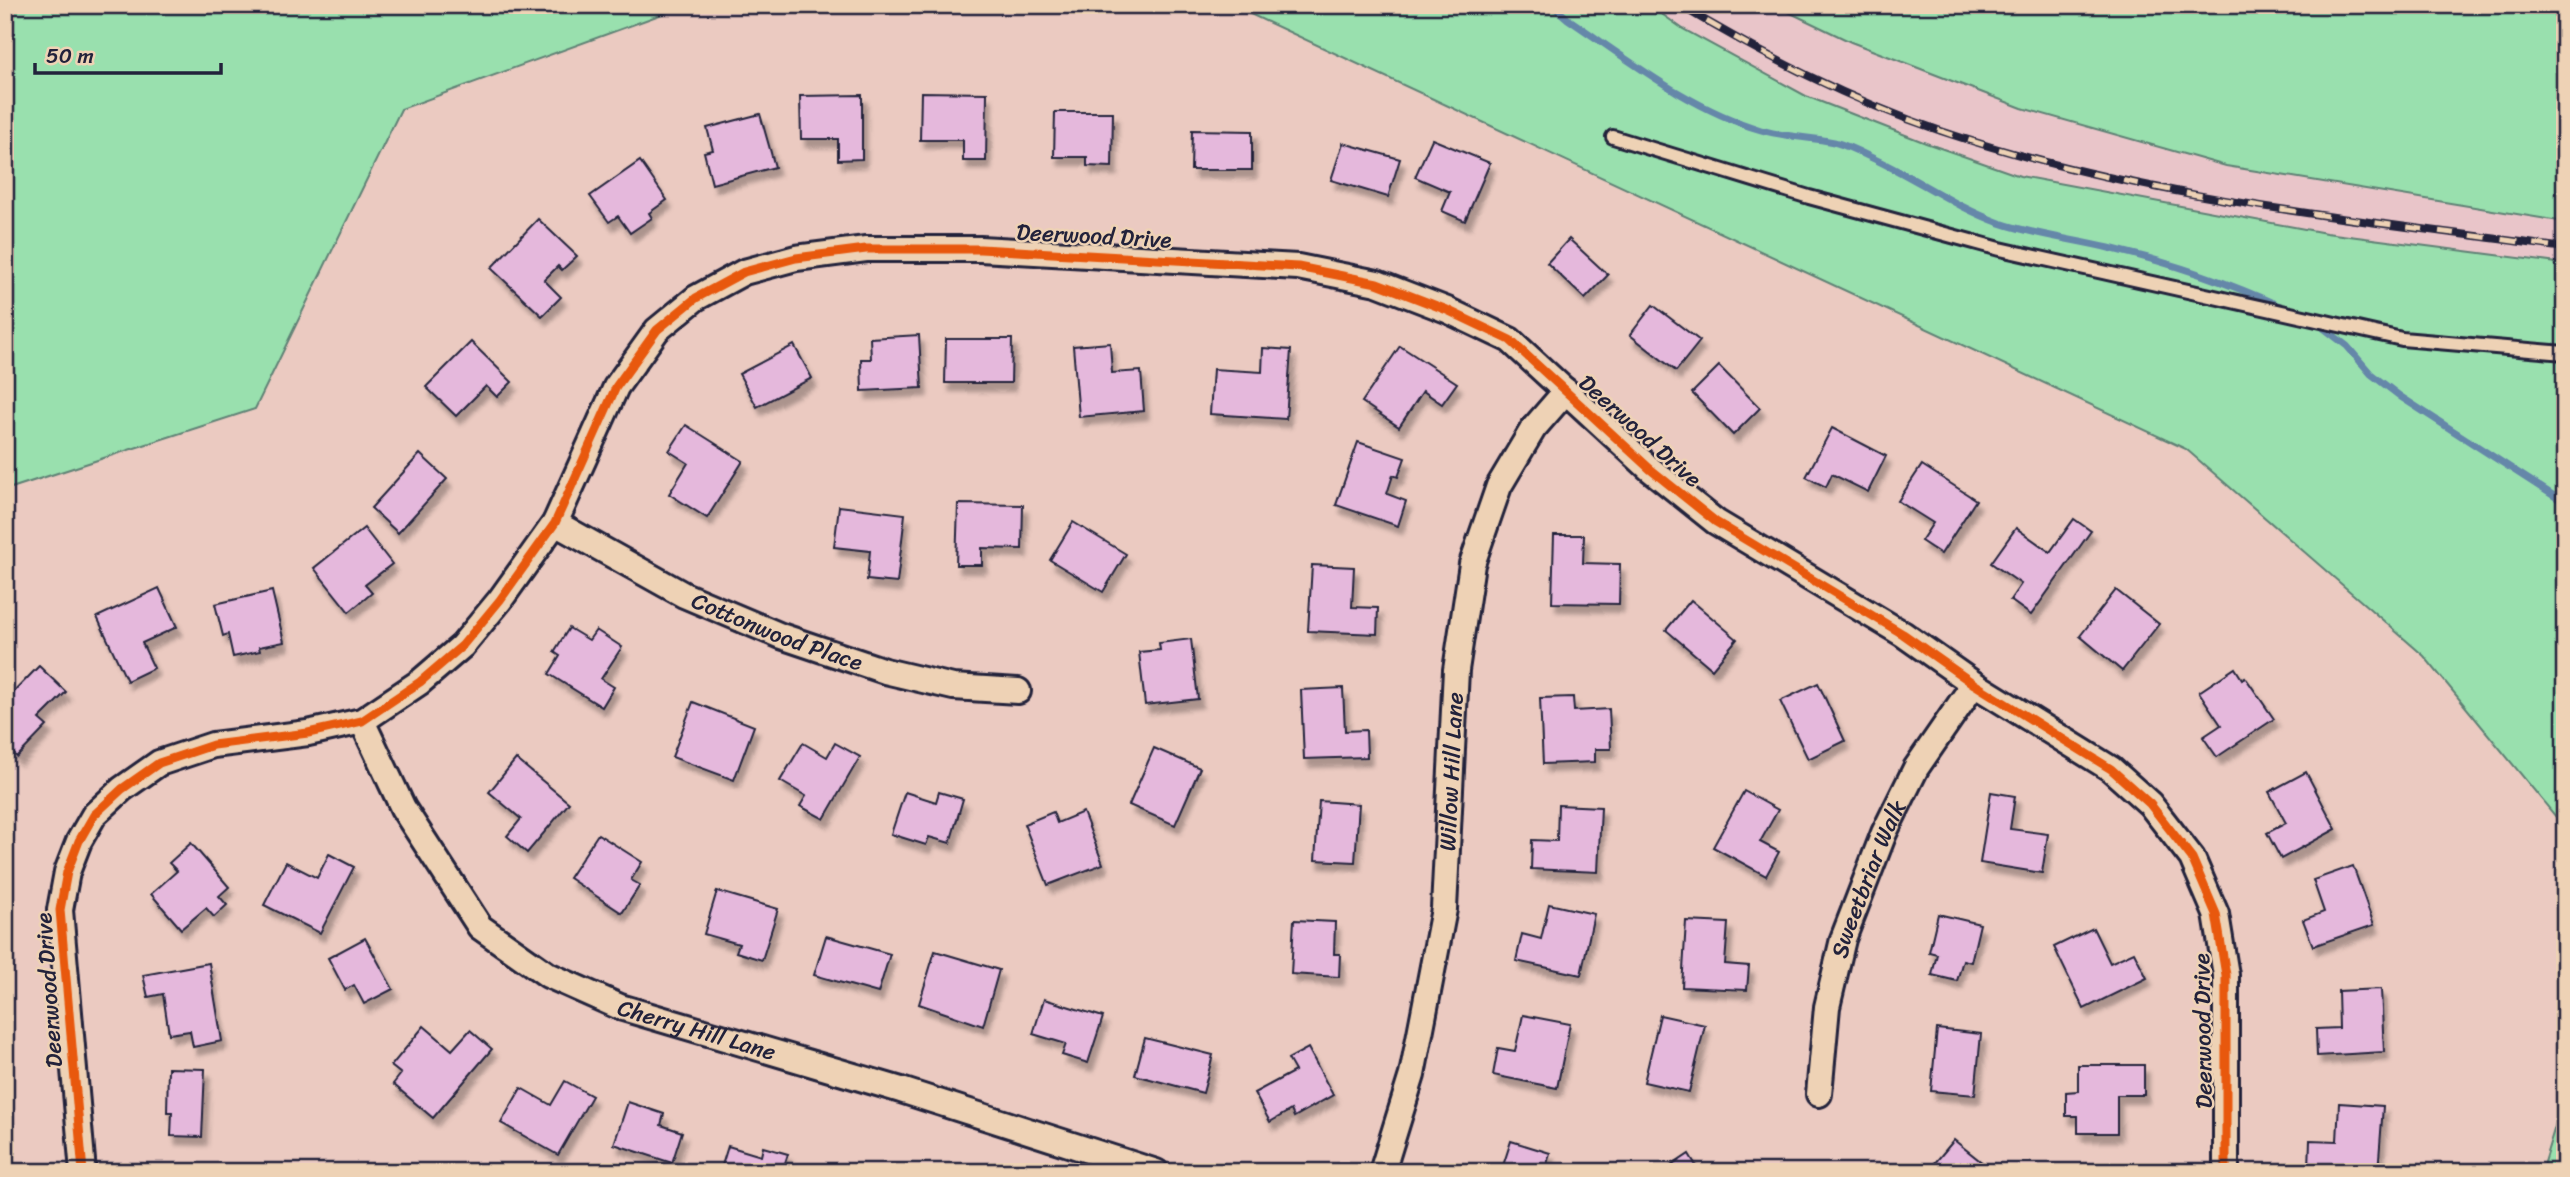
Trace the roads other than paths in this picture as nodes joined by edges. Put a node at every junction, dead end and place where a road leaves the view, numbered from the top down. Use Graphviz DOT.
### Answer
graph roads {
  1 [pos="1613,137"];
  2 [pos="2565,354"];
  3 [pos="1566,391"];
  4 [pos="555,523"];
  5 [pos="1974,684"];
  6 [pos="1018,691"];
  7 [pos="362,721"];
  8 [pos="1819,1094"];
  9 [pos="83,1172"];
  10 [pos="1156,1172"];
  11 [pos="1382,1172"];
  12 [pos="2226,1172"];
  1 -- 2 [label="lane"];
  3 -- 4 [label="street, Deerwood Drive"];
  3 -- 5 [label="street, Deerwood Drive"];
  3 -- 11 [label="street, Willow Hill Lane"];
  4 -- 6 [label="street, Cottonwood Place"];
  4 -- 7 [label="street, Deerwood Drive"];
  5 -- 8 [label="street, Sweetbriar Walk"];
  5 -- 12 [label="street, Deerwood Drive"];
  7 -- 9 [label="street, Deerwood Drive"];
  7 -- 10 [label="street, Cherry Hill Lane"];
}
